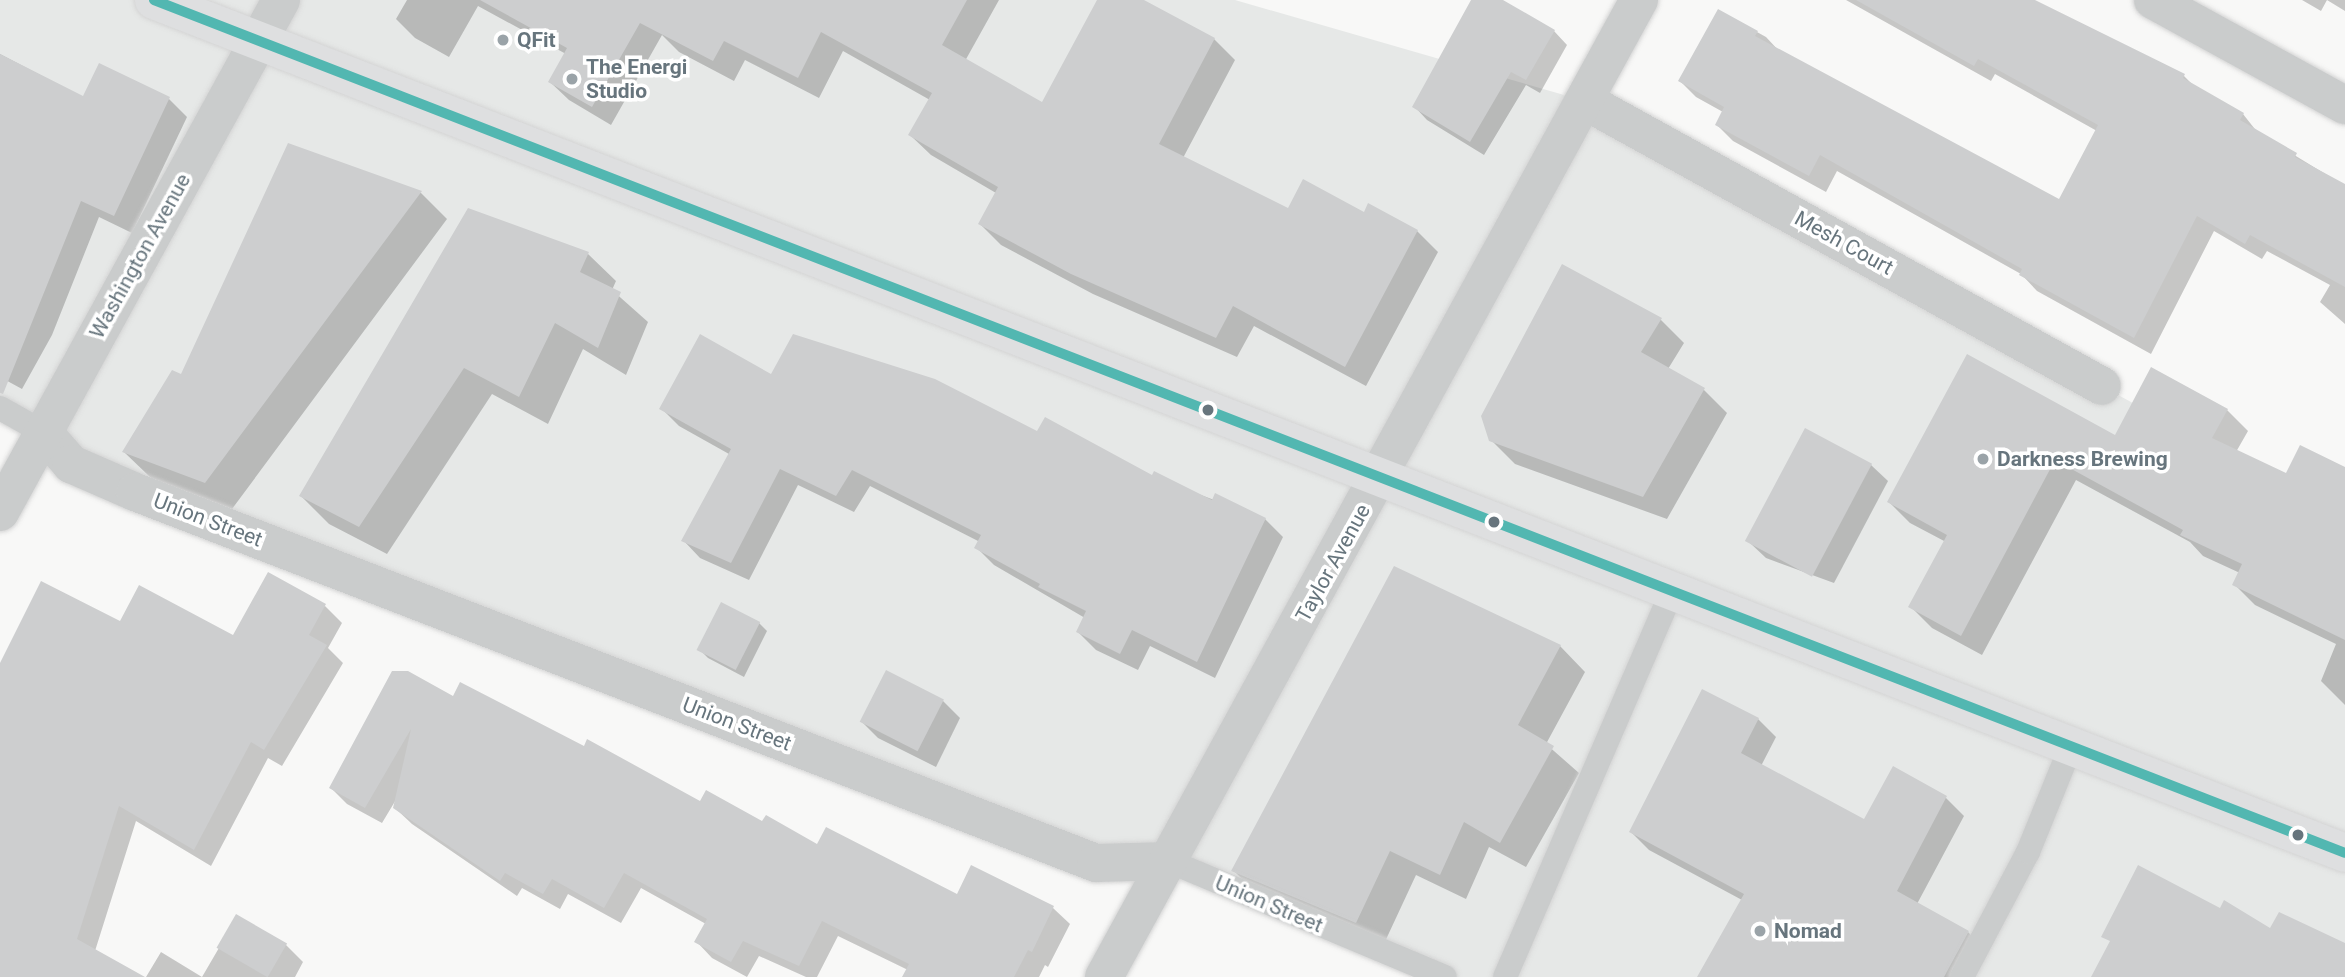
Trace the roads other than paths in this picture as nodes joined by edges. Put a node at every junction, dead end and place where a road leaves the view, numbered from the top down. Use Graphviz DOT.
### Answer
graph roads {
  1 [pos="154,0"];
  2 [pos="281,0"];
  3 [pos="1639,0"];
  4 [pos="2154,0"];
  5 [pos="259,41"];
  6 [pos="1585,101"];
  7 [pos="2345,105"];
  8 [pos="2102,386"];
  9 [pos="0,408"];
  10 [pos="43,432"];
  11 [pos="1380,477"];
  12 [pos="0,512"];
  13 [pos="1672,591"];
  14 [pos="2071,746"];
  15 [pos="2345,853"];
  16 [pos="1169,860"];
  17 [pos="1104,977"];
  18 [pos="1445,977"];
  19 [pos="1504,977"];
  20 [pos="1962,977"];
  1 -- 5 [label="main road"];
  2 -- 5 [label="street, Washington Avenue"];
  3 -- 6 [label="street, Taylor Avenue"];
  4 -- 7 [label="street"];
  5 -- 10 [label="street, Washington Avenue"];
  5 -- 11 [label="main road"];
  6 -- 8 [label="street, Mesh Court"];
  6 -- 11 [label="street, Taylor Avenue"];
  9 -- 10 [label="lane"];
  10 -- 12 [label="street, Washington Avenue"];
  10 -- 16 [label="street, Union Street"];
  11 -- 13 [label="main road"];
  11 -- 16 [label="street, Taylor Avenue"];
  13 -- 14 [label="main road"];
  13 -- 19 [label="lane"];
  14 -- 15 [label="main road"];
  14 -- 20 [label="lane"];
  16 -- 17 [label="street, Taylor Avenue"];
  16 -- 18 [label="lane, Union Street"];
}
